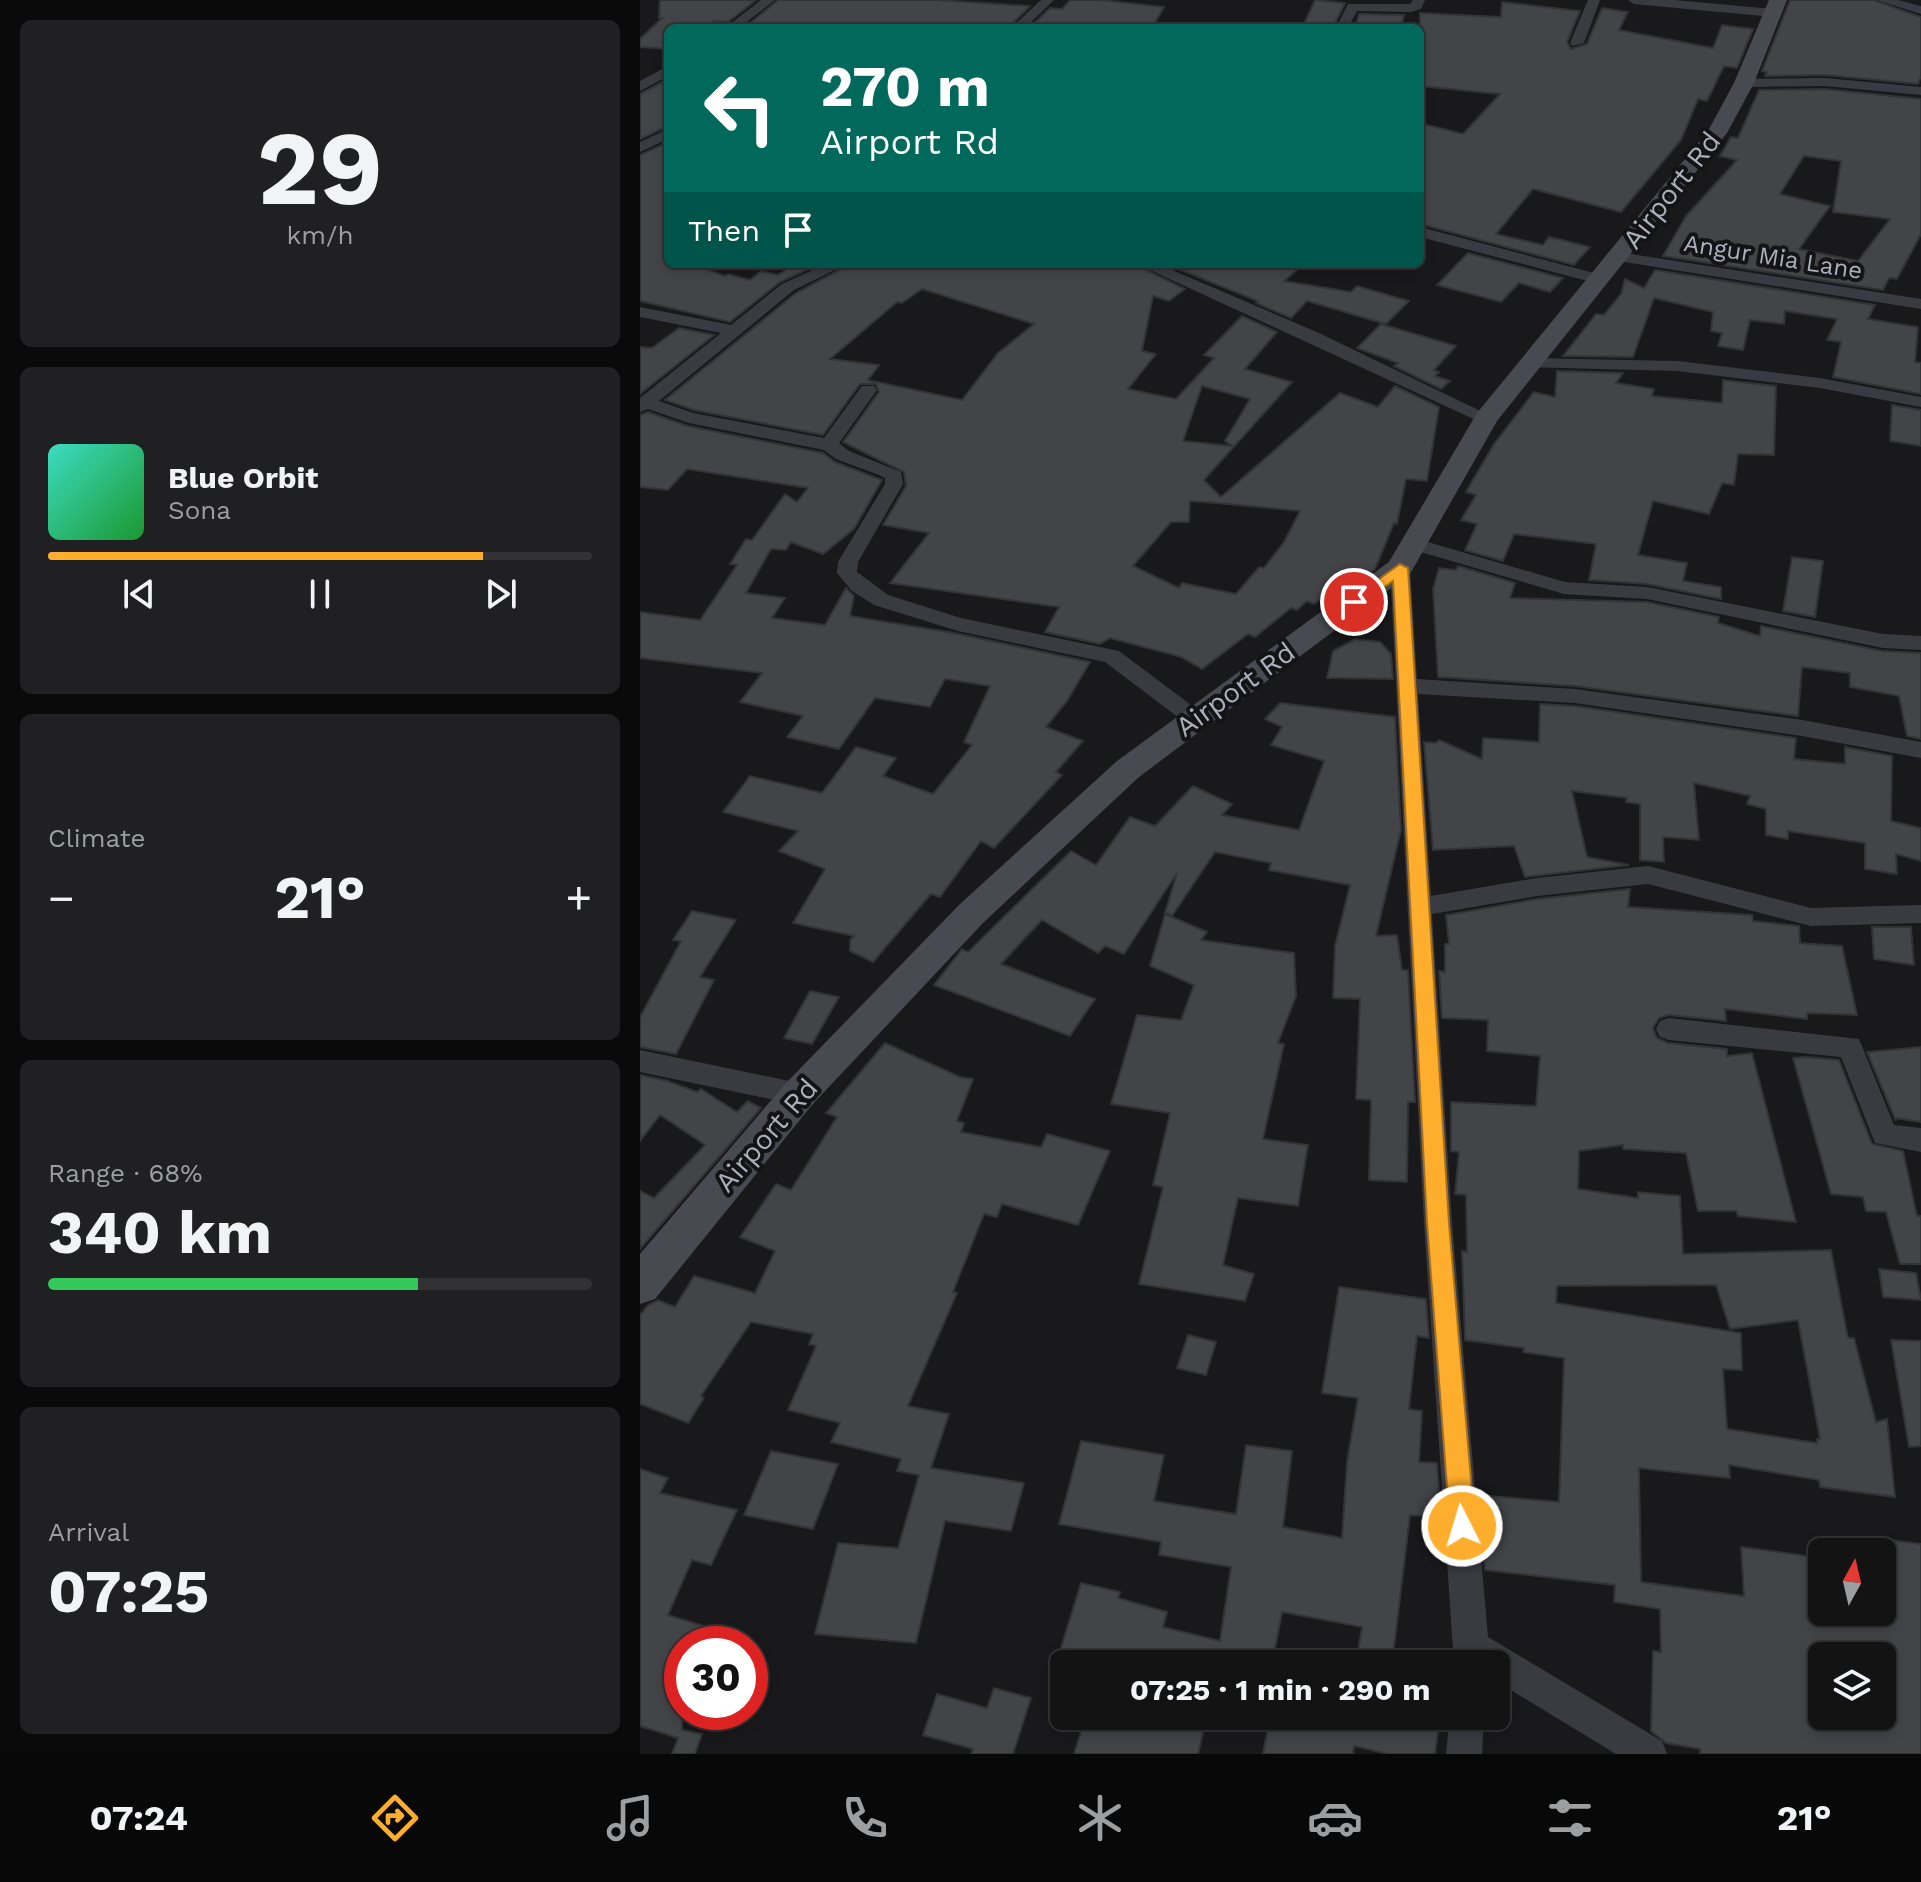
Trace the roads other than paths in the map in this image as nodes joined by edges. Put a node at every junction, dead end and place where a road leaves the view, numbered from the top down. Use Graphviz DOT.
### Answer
graph roads {
  1 [pos="769,0"];
  2 [pos="1048,0"];
  3 [pos="1419,0"];
  4 [pos="1594,0"];
  5 [pos="1634,0"];
  6 [pos="1883,0"];
  7 [pos="1776,7"];
  8 [pos="1921,10"];
  9 [pos="736,24"];
  10 [pos="1021,24"];
  11 [pos="1345,24"];
  12 [pos="1577,43"];
  13 [pos="664,72"];
  14 [pos="1744,83"];
  15 [pos="642,84"];
  16 [pos="664,87"];
  17 [pos="1921,91"];
  18 [pos="664,135"];
  19 [pos="640,148"];
  20 [pos="1424,233"];
  21 [pos="830,268"];
  22 [pos="1154,268"];
  23 [pos="1608,268"];
  24 [pos="1921,304"];
  25 [pos="640,312"];
  26 [pos="737,331"];
  27 [pos="1529,363"];
  28 [pos="868,390"];
  29 [pos="1921,402"];
  30 [pos="643,404"];
  31 [pos="1486,418"];
  32 [pos="829,445"];
  33 [pos="1407,556"];
  34 [pos="1921,643"];
  35 [pos="1406,686"];
  36 [pos="1195,719"];
  37 [pos="1921,750"];
  38 [pos="1419,907"];
  39 [pos="1921,914"];
  40 [pos="1669,1029"];
  41 [pos="640,1061"];
  42 [pos="799,1094"];
  43 [pos="1921,1140"];
  44 [pos="640,1285"];
  45 [pos="1472,1650"];
  46 [pos="1510,1677"];
  47 [pos="1466,1730"];
  48 [pos="1464,1754"];
  49 [pos="1649,1754"];
  1 -- 9 [label="street"];
  2 -- 10 [label="street"];
  3 -- 11 [label="street"];
  4 -- 12 [label="street"];
  5 -- 7 [label="street"];
  6 -- 8 [label="street"];
  7 -- 14 [label="main road, Airport Rd"];
  13 -- 15 [label="street"];
  14 -- 17 [label="street"];
  14 -- 23 [label="main road, Airport Rd"];
  15 -- 16 [label="street"];
  18 -- 19 [label="street"];
  20 -- 23 [label="street, Angur Mia Lane"];
  21 -- 26 [label="street"];
  22 -- 31 [label="street"];
  23 -- 24 [label="street, Angur Mia Lane"];
  23 -- 27 [label="main road, Airport Rd"];
  25 -- 26 [label="street"];
  26 -- 30 [label="street"];
  27 -- 29 [label="street"];
  27 -- 31 [label="main road, Airport Rd"];
  28 -- 32 [label="street"];
  30 -- 32 [label="street"];
  31 -- 33 [label="main road, Airport Rd"];
  32 -- 36 [label="street"];
  33 -- 34 [label="street"];
  33 -- 35 [label="street"];
  33 -- 36 [label="main road, Airport Rd"];
  35 -- 37 [label="street"];
  35 -- 38 [label="street"];
  36 -- 42 [label="main road, Airport Rd"];
  38 -- 39 [label="street"];
  38 -- 45 [label="street"];
  40 -- 43 [label="street"];
  41 -- 42 [label="street"];
  42 -- 44 [label="main road, Airport Rd"];
  46 -- 49 [label="street"];
  47 -- 48 [label="street"];
}
